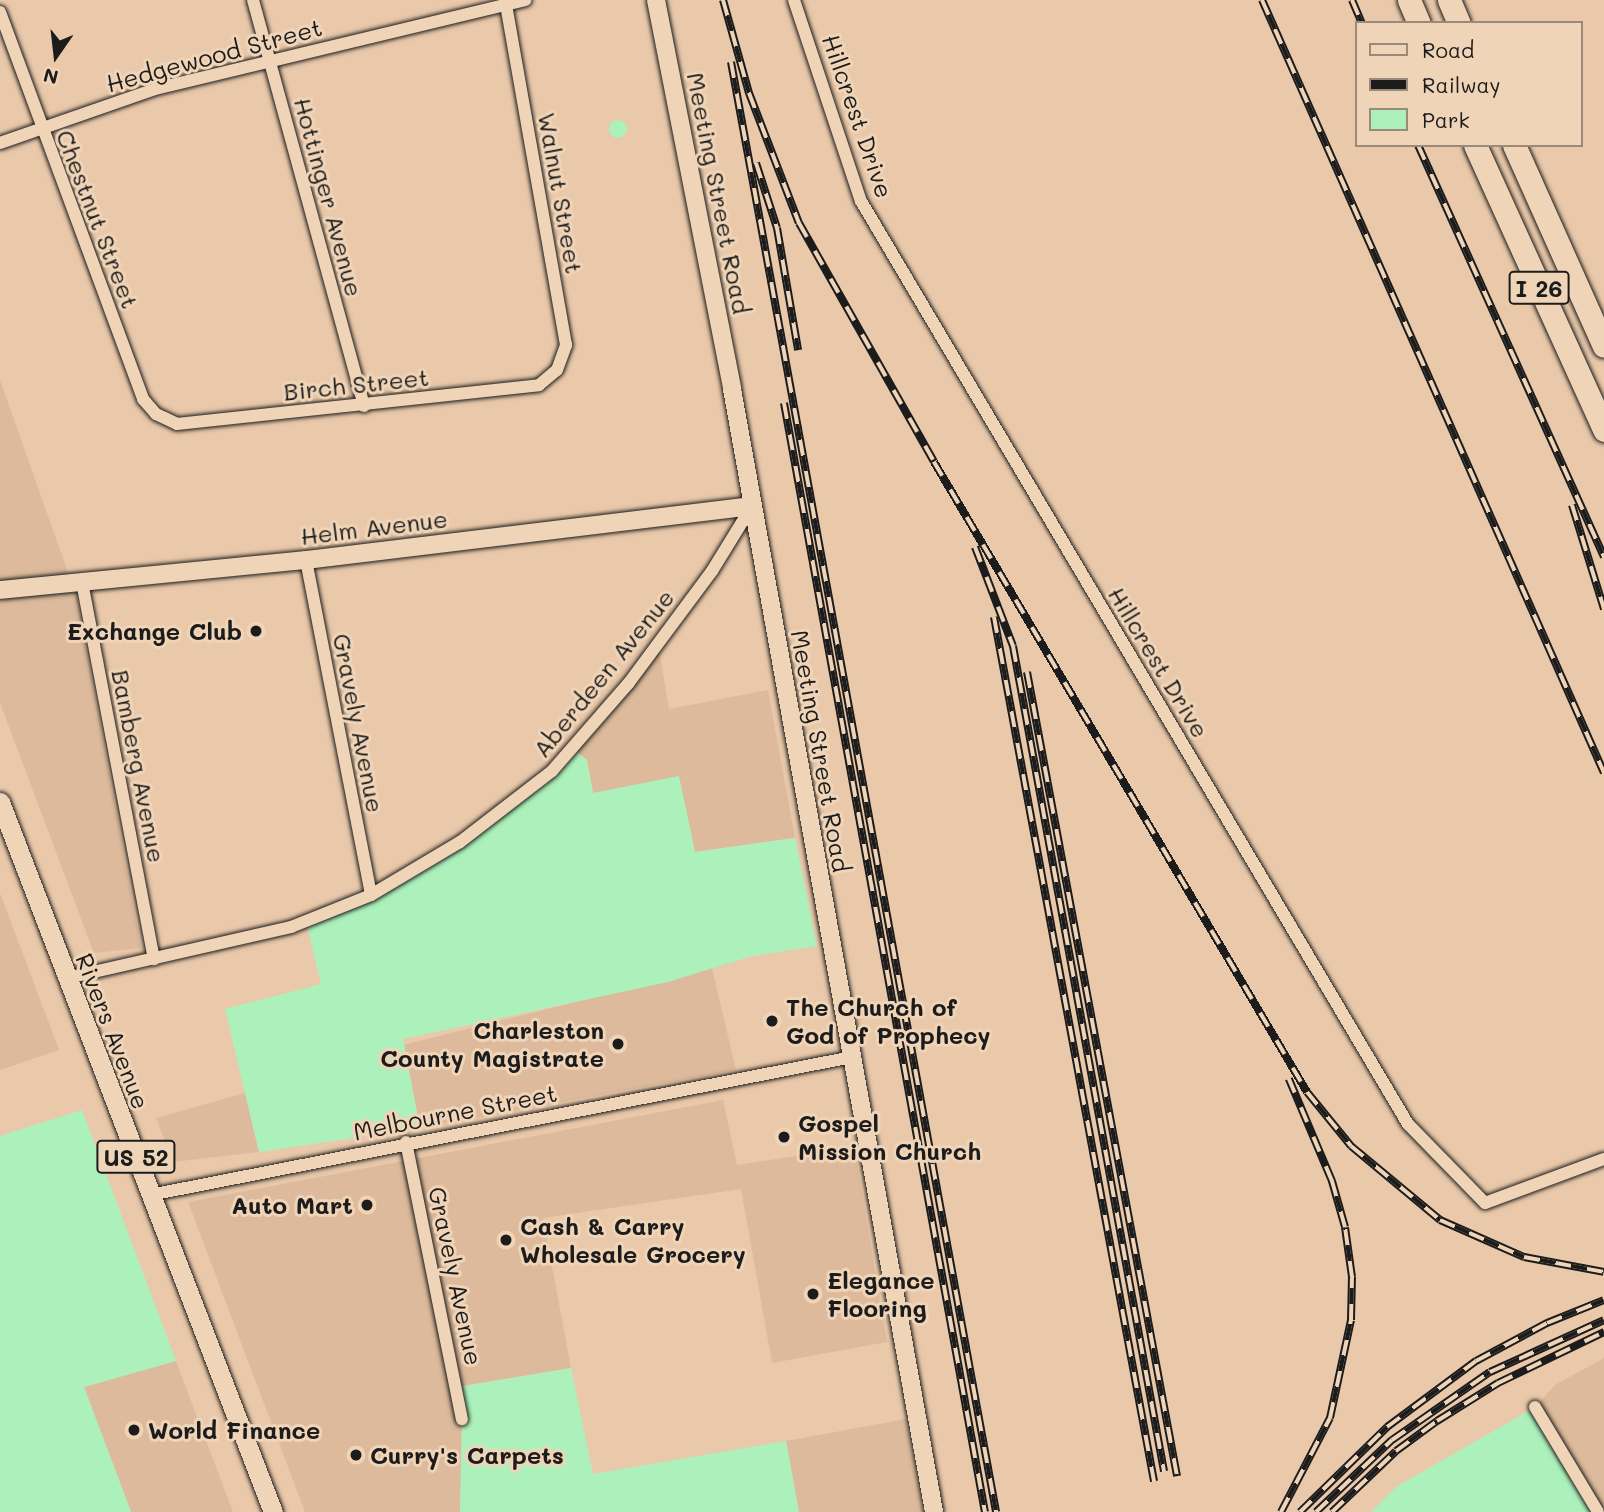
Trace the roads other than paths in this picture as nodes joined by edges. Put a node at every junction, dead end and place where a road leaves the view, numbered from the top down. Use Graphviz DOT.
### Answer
graph roads {
  1 [pos="253,0"];
  2 [pos="525,0"];
  3 [pos="656,0"];
  4 [pos="794,0"];
  5 [pos="1409,0"];
  6 [pos="1449,0"];
  7 [pos="506,2"];
  8 [pos="0,12"];
  9 [pos="1418,21"];
  10 [pos="1458,21"];
  11 [pos="270,60"];
  12 [pos="41,128"];
  13 [pos="0,143"];
  14 [pos="1476,147"];
  15 [pos="1515,147"];
  16 [pos="1604,346"];
  17 [pos="539,385"];
  18 [pos="364,406"];
  19 [pos="177,424"];
  20 [pos="1604,430"];
  21 [pos="752,506"];
  22 [pos="306,560"];
  23 [pos="82,582"];
  24 [pos="0,590"];
  25 [pos="0,802"];
  26 [pos="371,895"];
  27 [pos="154,959"];
  28 [pos="67,978"];
  29 [pos="852,1057"];
  30 [pos="406,1142"];
  31 [pos="1604,1160"];
  32 [pos="150,1195"];
  33 [pos="1535,1407"];
  34 [pos="463,1419"];
  35 [pos="273,1512"];
  36 [pos="934,1512"];
  37 [pos="1598,1512"];
  1 -- 11 [label="street, Hottinger Avenue"];
  2 -- 7 [label="street, Hedgewood Street"];
  3 -- 21 [label="street, Meeting Street Road"];
  4 -- 31 [label="street, Hillcrest Drive"];
  5 -- 9 [label="highway"];
  6 -- 10 [label="highway"];
  7 -- 11 [label="street, Hedgewood Street"];
  7 -- 17 [label="street, Walnut Street"];
  8 -- 12 [label="street, Chestnut Street"];
  11 -- 12 [label="street, Hedgewood Street"];
  11 -- 18 [label="street, Hottinger Avenue"];
  12 -- 13 [label="street, Hedgewood Street"];
  12 -- 19 [label="street, Chestnut Street"];
  14 -- 20 [label="highway, I 26"];
  15 -- 16 [label="highway, I 26"];
  17 -- 18 [label="street, Birch Street"];
  18 -- 19 [label="street, Birch Street"];
  21 -- 22 [label="street, Helm Avenue"];
  21 -- 26 [label="street, Aberdeen Avenue"];
  21 -- 29 [label="street, Meeting Street Road"];
  22 -- 23 [label="street, Helm Avenue"];
  22 -- 26 [label="street, Gravely Avenue"];
  23 -- 24 [label="street, Helm Avenue"];
  23 -- 27 [label="street, Bamberg Avenue"];
  25 -- 28 [label="main road, Rivers Avenue / US 52"];
  26 -- 27 [label="street, Aberdeen Avenue"];
  27 -- 28 [label="street, Aberdeen Avenue"];
  28 -- 32 [label="main road, Rivers Avenue / US 52"];
  29 -- 30 [label="street, Melbourne Street"];
  29 -- 36 [label="street, Meeting Street Road"];
  30 -- 32 [label="street, Melbourne Street"];
  30 -- 34 [label="street, Gravely Avenue"];
  32 -- 35 [label="main road, Rivers Avenue / US 52"];
  33 -- 37 [label="street"];
}
